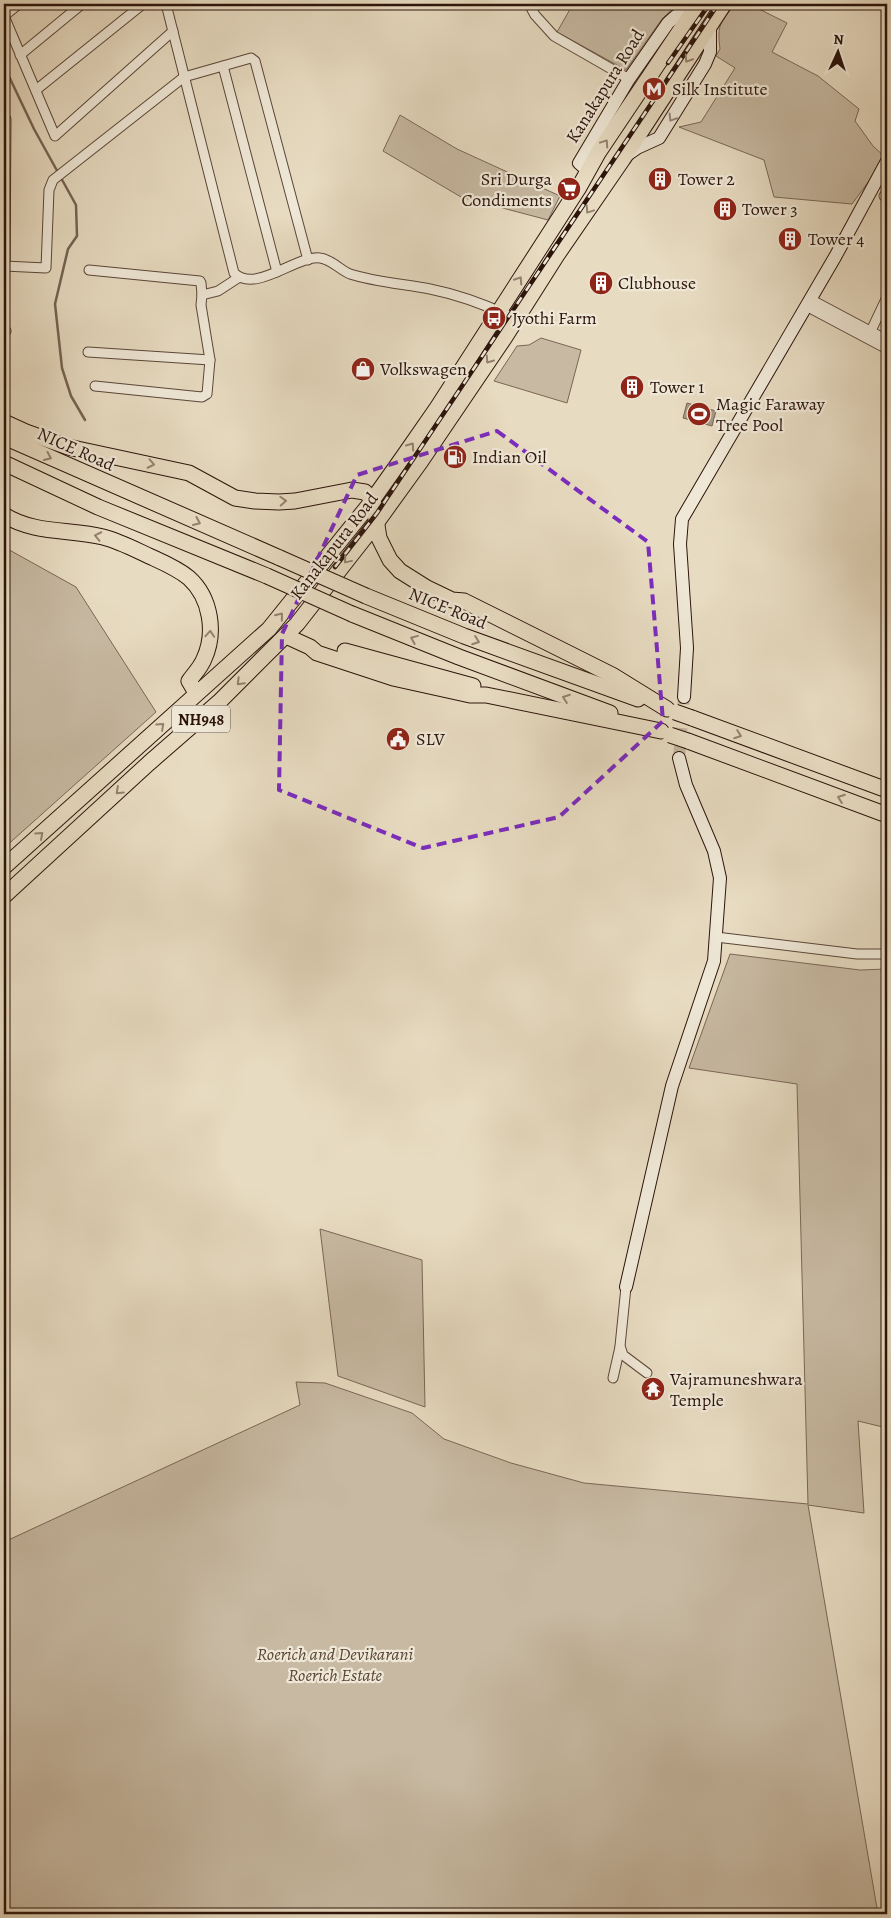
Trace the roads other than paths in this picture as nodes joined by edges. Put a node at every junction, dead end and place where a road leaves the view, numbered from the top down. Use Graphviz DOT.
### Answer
graph roads {
  1 [pos="19,4"];
  2 [pos="82,4"];
  3 [pos="143,4"];
  4 [pos="166,4"];
  5 [pos="529,4"];
  6 [pos="697,4"];
  7 [pos="724,4"];
  8 [pos="173,31"];
  9 [pos="20,54"];
  10 [pos="223,66"];
  11 [pos="184,77"];
  12 [pos="629,79"];
  13 [pos="36,90"];
  14 [pos="6,120"];
  15 [pos="887,161"];
  16 [pos="588,171"];
  17 [pos="887,192"];
  18 [pos="887,198"];
  19 [pos="308,260"];
  20 [pos="4,266"];
  21 [pos="89,270"];
  22 [pos="277,272"];
  23 [pos="238,278"];
  24 [pos="202,295"];
  25 [pos="887,297"];
  26 [pos="808,302"];
  27 [pos="499,311"];
  28 [pos="516,319"];
  29 [pos="869,335"];
  30 [pos="887,340"];
  31 [pos="887,349"];
  32 [pos="88,352"];
  33 [pos="210,360"];
  34 [pos="95,386"];
  35 [pos="4,422"];
  36 [pos="4,437"];
  37 [pos="4,463"];
  38 [pos="373,500"];
  39 [pos="4,515"];
  40 [pos="377,522"];
  41 [pos="286,636"];
  42 [pos="196,693"];
  43 [pos="684,697"];
  44 [pos="671,710"];
  45 [pos="665,733"];
  46 [pos="679,758"];
  47 [pos="123,760"];
  48 [pos="137,774"];
  49 [pos="887,790"];
  50 [pos="887,815"];
  51 [pos="4,867"];
  52 [pos="4,896"];
  53 [pos="716,937"];
  54 [pos="887,954"];
  55 [pos="626,1287"];
  56 [pos="620,1346"];
  57 [pos="647,1373"];
  58 [pos="613,1378"];
  1 -- 9 [label="street"];
  2 -- 9 [label="street"];
  3 -- 13 [label="street"];
  4 -- 8 [label="street"];
  5 -- 12 [label="street"];
  6 -- 12 [label="street, Kanakapura Road"];
  16 -- 6 [label="highway, Kanakapura Road, one-way"];
  7 -- 28 [label="highway, Kanakapura Road, one-way"];
  8 -- 11 [label="street"];
  8 -- 13 [label="street"];
  9 -- 13 [label="street"];
  10 -- 11 [label="street"];
  10 -- 19 [label="street"];
  10 -- 22 [label="street"];
  11 -- 20 [label="street"];
  11 -- 23 [label="street"];
  12 -- 16 [label="street, Kanakapura Road"];
  14 -- 20 [label="street"];
  15 -- 26 [label="street"];
  27 -- 16 [label="highway, Kanakapura Road, one-way"];
  17 -- 18 [label="street"];
  19 -- 22 [label="street"];
  19 -- 27 [label="street"];
  21 -- 24 [label="street"];
  22 -- 23 [label="street"];
  23 -- 24 [label="street"];
  24 -- 33 [label="street"];
  25 -- 29 [label="street"];
  26 -- 29 [label="street"];
  26 -- 43 [label="street"];
  27 -- 28 [label="street"];
  38 -- 27 [label="highway, Kanakapura Road / NH948, one-way"];
  28 -- 40 [label="highway, Kanakapura Road, one-way"];
  29 -- 30 [label="street"];
  29 -- 31 [label="street"];
  32 -- 33 [label="street"];
  33 -- 34 [label="street"];
  35 -- 38 [label="highway, one-way"];
  36 -- 44 [label="highway, NICE Road, one-way, bridge"];
  45 -- 37 [label="highway, one-way, bridge"];
  38 -- 40 [label="highway"];
  42 -- 38 [label="highway, Kanakapura Road / NH948, one-way"];
  42 -- 39 [label="highway, one-way"];
  40 -- 41 [label="highway, Kanakapura Road / NH948, one-way"];
  40 -- 44 [label="highway"];
  41 -- 45 [label="highway"];
  41 -- 48 [label="highway, Kanakapura Road / NH948, one-way"];
  47 -- 42 [label="highway, Kanakapura Road / NH948, one-way"];
  44 -- 49 [label="highway, NICE Road, one-way, bridge"];
  50 -- 45 [label="highway, one-way, bridge"];
  46 -- 53 [label="street"];
  47 -- 48 [label="highway"];
  51 -- 47 [label="highway, Kanakapura Road / NH948, one-way"];
  48 -- 52 [label="highway, Kanakapura Road / NH948, one-way"];
  53 -- 54 [label="street"];
  53 -- 55 [label="street"];
  55 -- 56 [label="street"];
  56 -- 57 [label="street"];
  56 -- 58 [label="street"];
}
